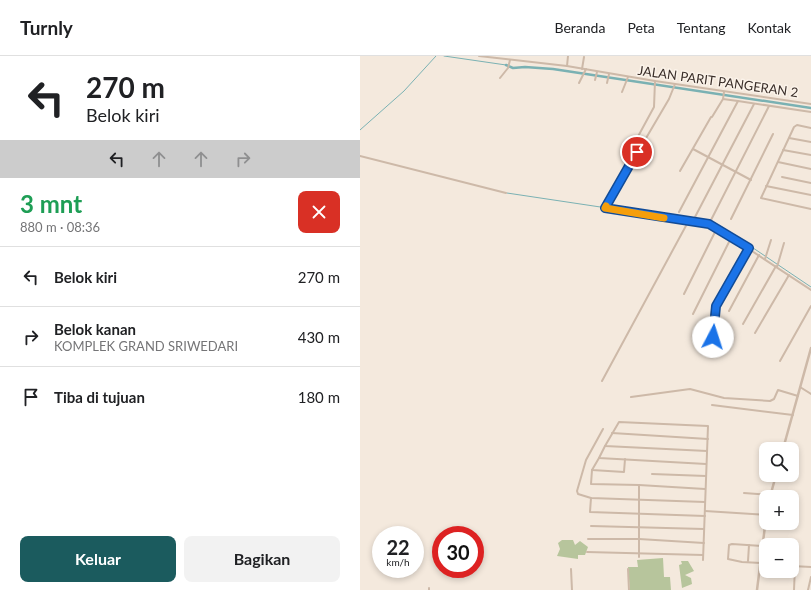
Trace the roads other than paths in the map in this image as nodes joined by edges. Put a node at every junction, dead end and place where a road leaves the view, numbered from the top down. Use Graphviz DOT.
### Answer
graph roads {
  1 [pos="479,56"];
  2 [pos="568,56"];
  3 [pos="584,57"];
  4 [pos="510,60"];
  5 [pos="567,66"];
  6 [pos="582,69"];
  7 [pos="586,70"];
  8 [pos="597,72"];
  9 [pos="608,76"];
  10 [pos="500,78"];
  11 [pos="595,78"];
  12 [pos="628,78"];
  13 [pos="579,82"];
  14 [pos="607,83"];
  15 [pos="654,83"];
  16 [pos="675,85"];
  17 [pos="622,92"];
  18 [pos="724,92"];
  19 [pos="723,99"];
  20 [pos="738,101"];
  21 [pos="754,104"];
  22 [pos="811,104"];
  23 [pos="769,106"];
  24 [pos="811,112"];
  25 [pos="811,128"];
  26 [pos="773,134"];
  27 [pos="790,138"];
  28 [pos="635,142"];
  29 [pos="811,142"];
  30 [pos="693,149"];
  31 [pos="783,150"];
  32 [pos="811,155"];
  33 [pos="360,156"];
  34 [pos="708,157"];
  35 [pos="778,162"];
  36 [pos="721,164"];
  37 [pos="811,169"];
  38 [pos="680,171"];
  39 [pos="737,172"];
  40 [pos="782,177"];
  41 [pos="751,180"];
  42 [pos="811,183"];
  43 [pos="766,186"];
  44 [pos="506,192"];
  45 [pos="811,195"];
  46 [pos="605,207"];
  47 [pos="601,208"];
  48 [pos="811,209"];
  49 [pos="679,212"];
  50 [pos="695,217"];
  51 [pos="731,219"];
  52 [pos="688,222"];
  53 [pos="710,224"];
  54 [pos="717,228"];
  55 [pos="732,236"];
  56 [pos="771,240"];
  57 [pos="784,243"];
  58 [pos="749,248"];
  59 [pos="759,255"];
  60 [pos="765,257"];
  61 [pos="777,266"];
  62 [pos="789,276"];
  63 [pos="811,290"];
  64 [pos="684,294"];
  65 [pos="811,306"];
  66 [pos="729,311"];
  67 [pos="693,314"];
  68 [pos="743,324"];
  69 [pos="755,333"];
  70 [pos="713,337"];
  71 [pos="811,348"];
  72 [pos="780,361"];
  73 [pos="602,381"];
  74 [pos="800,388"];
  75 [pos="811,394"];
  76 [pos="798,396"];
  77 [pos="631,397"];
  78 [pos="712,405"];
  79 [pos="793,415"];
  80 [pos="603,429"];
  81 [pos="612,433"];
  82 [pos="708,439"];
  83 [pos="785,442"];
  84 [pos="606,446"];
  85 [pos="707,451"];
  86 [pos="599,458"];
  87 [pos="625,459"];
  88 [pos="707,464"];
  89 [pos="592,470"];
  90 [pos="652,474"];
  91 [pos="706,476"];
  92 [pos="639,485"];
  93 [pos="706,489"];
  94 [pos="744,493"];
  95 [pos="759,495"];
  96 [pos="590,498"];
  97 [pos="639,499"];
  98 [pos="705,502"];
  99 [pos="705,511"];
  100 [pos="639,512"];
  101 [pos="759,515"];
  102 [pos="704,516"];
  103 [pos="591,526"];
  104 [pos="639,526"];
  105 [pos="704,529"];
  106 [pos="588,539"];
  107 [pos="639,539"];
  108 [pos="704,543"];
  109 [pos="749,545"];
  110 [pos="759,546"];
  111 [pos="587,552"];
  112 [pos="639,553"];
  113 [pos="703,556"];
  114 [pos="639,557"];
  115 [pos="703,560"];
  116 [pos="748,561"];
  117 [pos="759,564"];
  118 [pos="799,566"];
  119 [pos="811,567"];
  120 [pos="571,569"];
  121 [pos="628,569"];
  122 [pos="759,573"];
  123 [pos="811,577"];
  124 [pos="794,578"];
  125 [pos="572,590"];
  126 [pos="629,590"];
  127 [pos="757,590"];
  128 [pos="794,590"];
  129 [pos="808,590"];
  1 -- 4 [label="street, JALAN PARIT PANGERAN 2"];
  2 -- 5 [label="street"];
  3 -- 6 [label="street"];
  4 -- 5 [label="street, JALAN PARIT PANGERAN 2"];
  4 -- 10 [label="street"];
  5 -- 6 [label="street, JALAN PARIT PANGERAN 2"];
  6 -- 7 [label="street, JALAN PARIT PANGERAN 2"];
  7 -- 8 [label="street, JALAN PARIT PANGERAN 2"];
  7 -- 13 [label="street"];
  8 -- 9 [label="street, JALAN PARIT PANGERAN 2"];
  8 -- 11 [label="street"];
  9 -- 12 [label="street, JALAN PARIT PANGERAN 2"];
  9 -- 14 [label="street"];
  12 -- 15 [label="street, JALAN PARIT PANGERAN 2"];
  12 -- 17 [label="street"];
  15 -- 16 [label="street, JALAN PARIT PANGERAN 2"];
  15 -- 28 [label="street"];
  16 -- 18 [label="street, JALAN PARIT PANGERAN 2"];
  16 -- 46 [label="street"];
  18 -- 19 [label="street"];
  18 -- 22 [label="street, JALAN PARIT PANGERAN 2"];
  19 -- 20 [label="street"];
  19 -- 30 [label="street"];
  20 -- 21 [label="street"];
  20 -- 34 [label="street"];
  21 -- 23 [label="street"];
  21 -- 36 [label="street"];
  23 -- 24 [label="street"];
  23 -- 39 [label="street"];
  25 -- 27 [label="street"];
  26 -- 41 [label="street"];
  27 -- 29 [label="street"];
  27 -- 31 [label="street"];
  30 -- 34 [label="street"];
  30 -- 38 [label="street"];
  31 -- 32 [label="street"];
  31 -- 35 [label="street"];
  33 -- 44 [label="street"];
  34 -- 36 [label="street"];
  34 -- 49 [label="street"];
  35 -- 37 [label="street"];
  35 -- 43 [label="street"];
  36 -- 39 [label="street"];
  36 -- 50 [label="street"];
  39 -- 41 [label="street"];
  39 -- 53 [label="street"];
  40 -- 42 [label="street"];
  41 -- 51 [label="street"];
  43 -- 45 [label="street"];
  43 -- 48 [label="street"];
  46 -- 47 [label="street"];
  46 -- 52 [label="street"];
  52 -- 53 [label="street"];
  52 -- 73 [label="street"];
  53 -- 54 [label="street"];
  54 -- 55 [label="street"];
  54 -- 64 [label="street"];
  55 -- 58 [label="street"];
  55 -- 67 [label="street"];
  56 -- 60 [label="street"];
  57 -- 61 [label="street"];
  58 -- 59 [label="street"];
  58 -- 70 [label="street"];
  59 -- 60 [label="street"];
  59 -- 66 [label="street"];
  60 -- 61 [label="street"];
  61 -- 62 [label="street"];
  61 -- 68 [label="street"];
  62 -- 63 [label="street"];
  62 -- 69 [label="street"];
  65 -- 72 [label="street"];
  71 -- 74 [label="street"];
  74 -- 75 [label="street"];
  74 -- 76 [label="street"];
  76 -- 77 [label="street"];
  76 -- 79 [label="street"];
  78 -- 79 [label="street"];
  79 -- 83 [label="street"];
  80 -- 96 [label="street"];
  81 -- 82 [label="street"];
  81 -- 82 [label="street"];
  81 -- 84 [label="street"];
  82 -- 85 [label="street"];
  84 -- 85 [label="street"];
  84 -- 86 [label="street"];
  85 -- 88 [label="street"];
  86 -- 87 [label="street"];
  86 -- 89 [label="street"];
  87 -- 88 [label="street"];
  87 -- 89 [label="street"];
  88 -- 91 [label="street"];
  89 -- 92 [label="street"];
  90 -- 91 [label="street"];
  91 -- 93 [label="street"];
  92 -- 93 [label="street"];
  92 -- 97 [label="street"];
  93 -- 98 [label="street"];
  94 -- 95 [label="street"];
  96 -- 97 [label="street"];
  96 -- 100 [label="street"];
  97 -- 98 [label="street"];
  97 -- 100 [label="street"];
  98 -- 99 [label="street"];
  99 -- 101 [label="street"];
  99 -- 102 [label="street"];
  100 -- 102 [label="street"];
  100 -- 104 [label="street"];
  102 -- 105 [label="street"];
  103 -- 104 [label="street"];
  104 -- 105 [label="street"];
  104 -- 107 [label="street"];
  105 -- 108 [label="street"];
  106 -- 107 [label="street"];
  107 -- 108 [label="street"];
  107 -- 112 [label="street"];
  108 -- 113 [label="street"];
  109 -- 110 [label="street"];
  109 -- 116 [label="street"];
  109 -- 116 [label="street"];
  111 -- 112 [label="street"];
  112 -- 113 [label="street"];
  112 -- 114 [label="street"];
  113 -- 115 [label="street"];
  116 -- 117 [label="street"];
  118 -- 119 [label="street"];
  120 -- 125 [label="street"];
  121 -- 126 [label="street"];
  122 -- 127 [label="street"];
  123 -- 129 [label="street"];
  124 -- 128 [label="street"];
}
